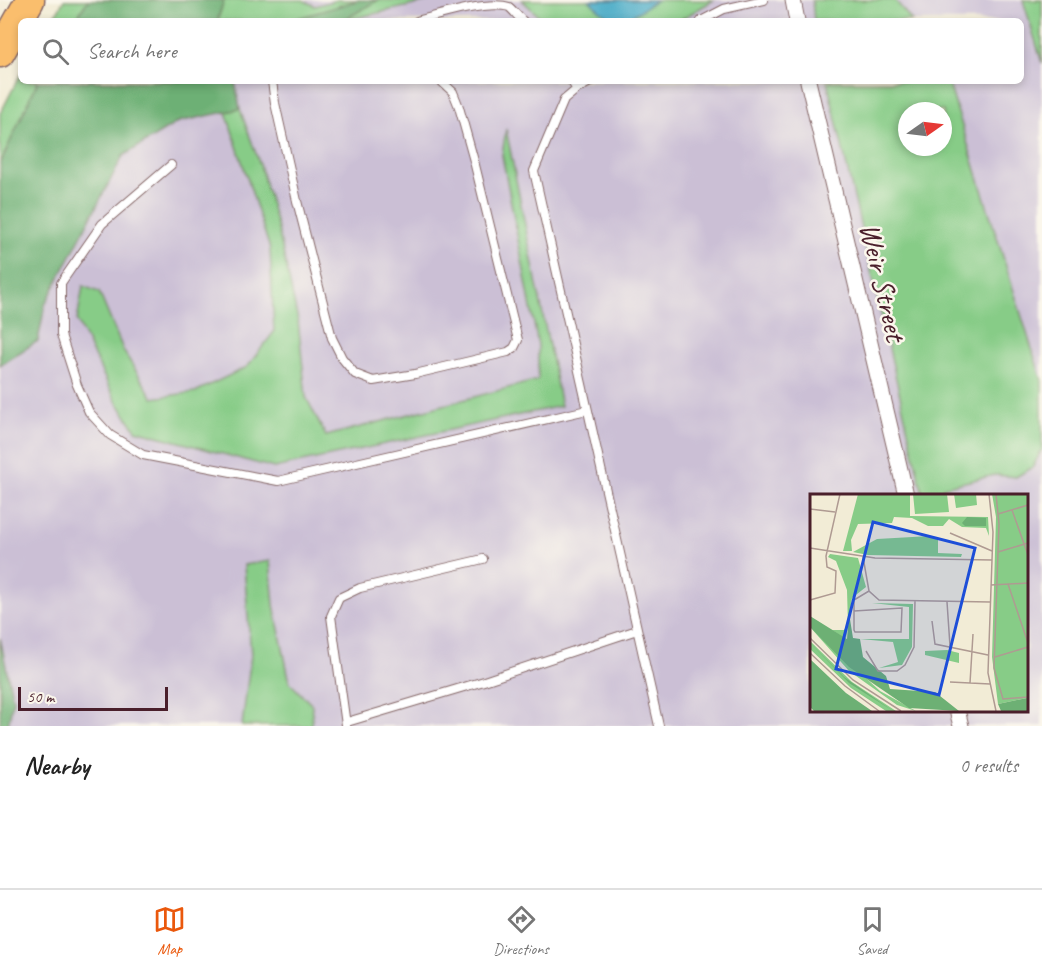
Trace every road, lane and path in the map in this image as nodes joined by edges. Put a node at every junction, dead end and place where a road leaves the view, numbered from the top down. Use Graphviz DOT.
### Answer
graph roads {
  1 [pos="30,0"];
  2 [pos="764,0"];
  3 [pos="793,0"];
  4 [pos="20,18"];
  5 [pos="427,18"];
  6 [pos="519,18"];
  7 [pos="707,18"];
  8 [pos="796,18"];
  9 [pos="18,21"];
  10 [pos="0,53"];
  11 [pos="272,84"];
  12 [pos="444,84"];
  13 [pos="573,84"];
  14 [pos="586,84"];
  15 [pos="809,84"];
  16 [pos="577,89"];
  17 [pos="171,165"];
  18 [pos="587,410"];
  19 [pos="906,494"];
  20 [pos="483,559"];
  21 [pos="637,630"];
  22 [pos="957,711"];
  23 [pos="346,724"];
  24 [pos="659,726"];
  25 [pos="961,726"];
  1 -- 4 [label="highway"];
  2 -- 7 [label="lane"];
  3 -- 8 [label="street"];
  5 -- 6 [label="lane"];
  9 -- 10 [label="highway"];
  11 -- 12 [label="lane"];
  13 -- 16 [label="lane"];
  14 -- 16 [label="lane"];
  15 -- 19 [label="street, Weir Street"];
  16 -- 18 [label="lane"];
  17 -- 18 [label="lane"];
  18 -- 21 [label="lane"];
  20 -- 23 [label="lane"];
  21 -- 23 [label="lane"];
  21 -- 24 [label="lane"];
  22 -- 25 [label="street"];
}
